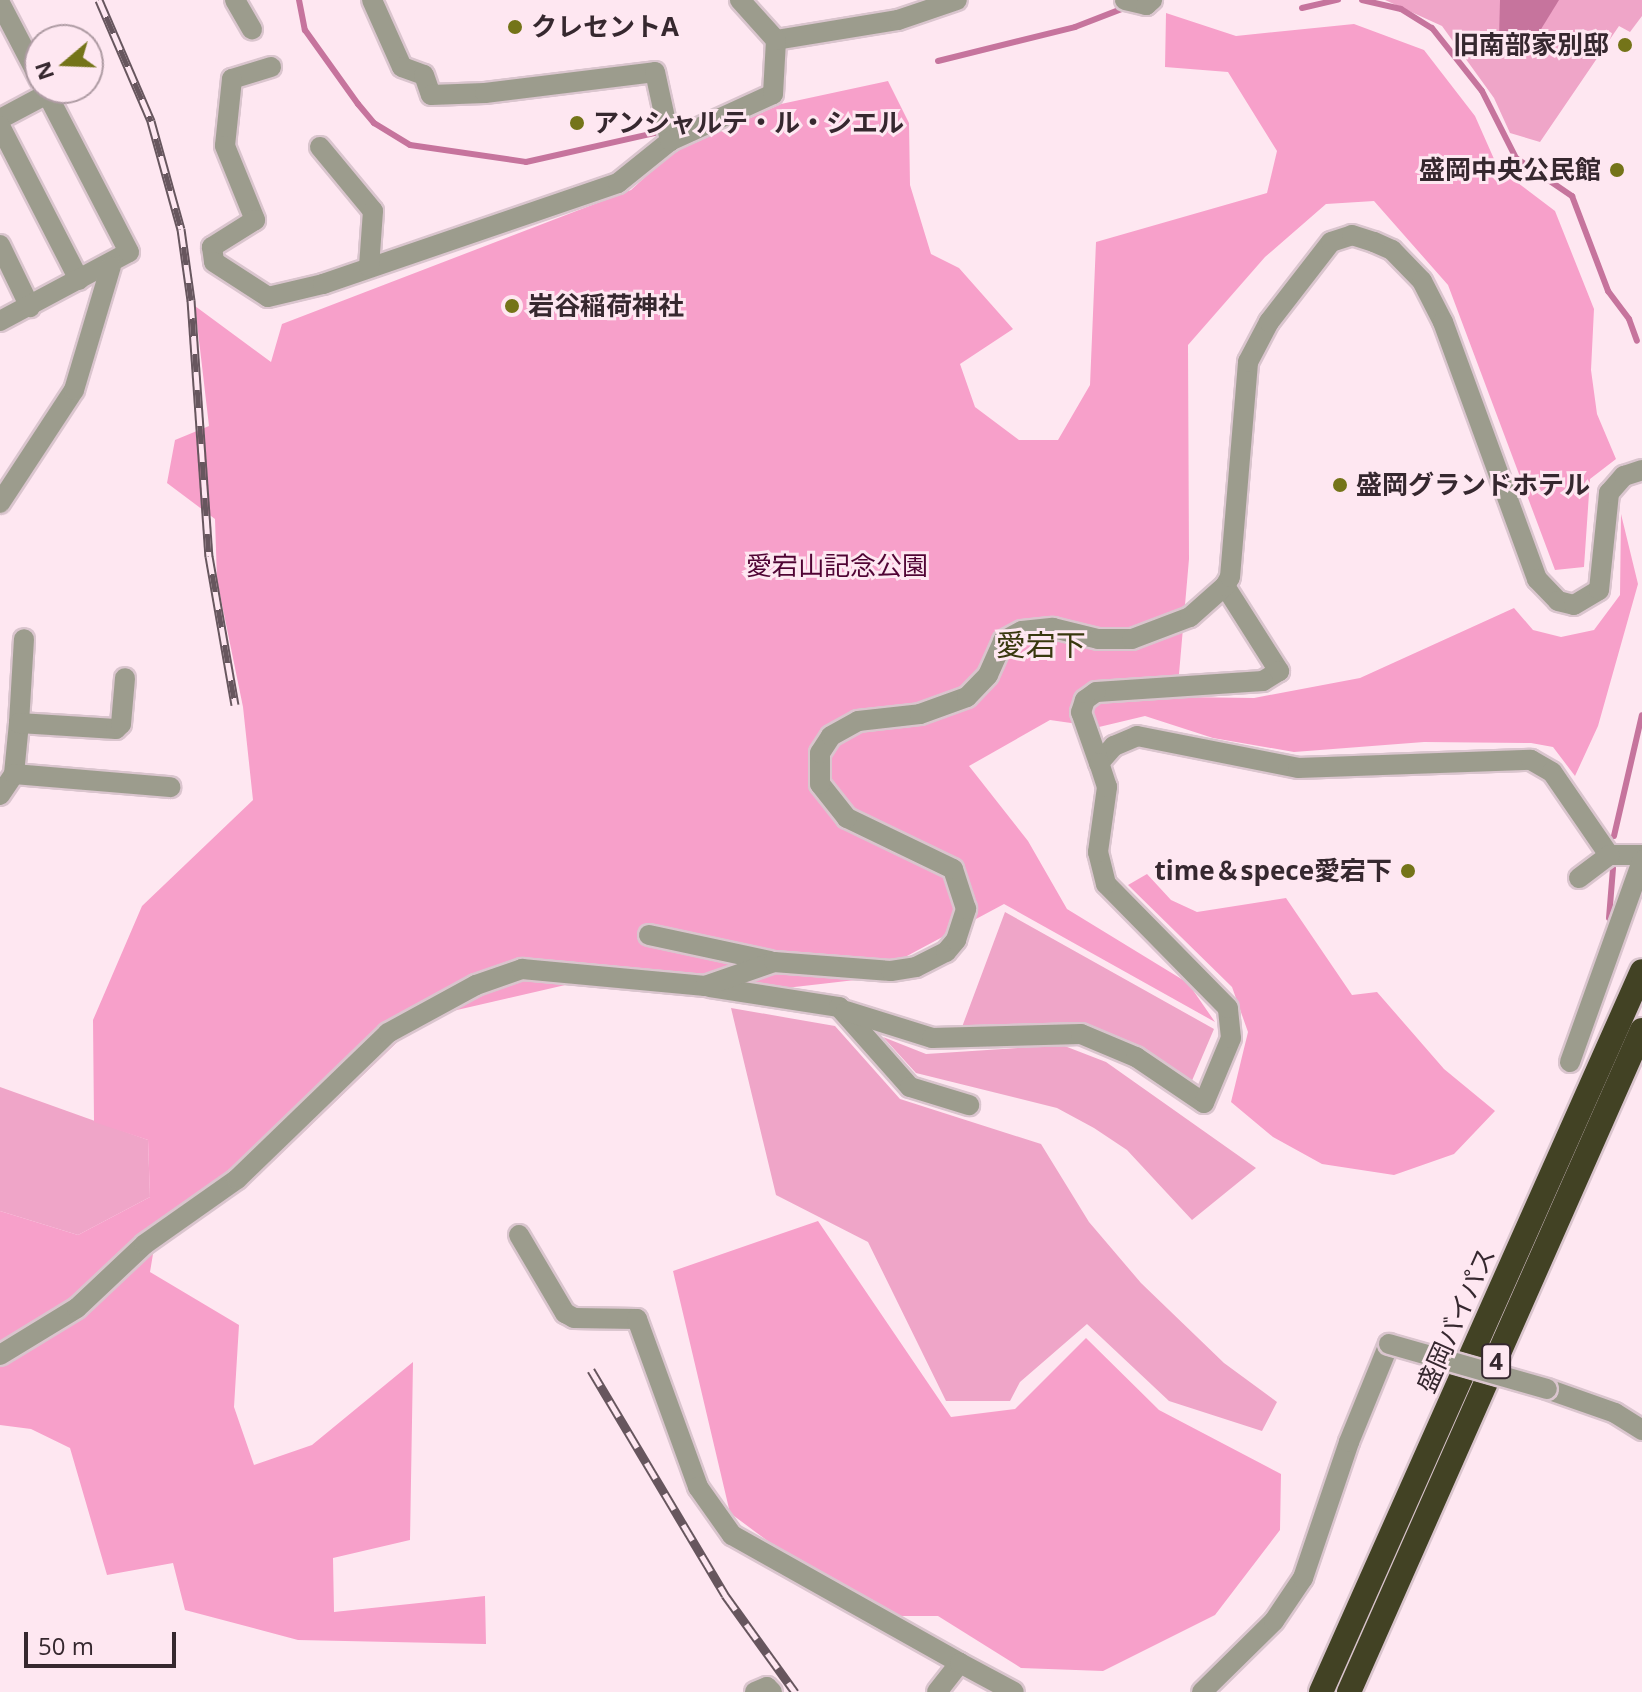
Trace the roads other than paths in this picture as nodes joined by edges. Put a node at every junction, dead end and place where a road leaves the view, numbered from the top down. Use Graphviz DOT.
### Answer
graph roads {
  1 [pos="235,0"];
  2 [pos="372,0"];
  3 [pos="740,0"];
  4 [pos="957,0"];
  5 [pos="1125,0"];
  6 [pos="1152,0"];
  7 [pos="0,3"];
  8 [pos="252,29"];
  9 [pos="776,40"];
  10 [pos="24,49"];
  11 [pos="271,67"];
  12 [pos="24,102"];
  13 [pos="53,104"];
  14 [pos="0,119"];
  15 [pos="0,126"];
  16 [pos="670,141"];
  17 [pos="320,147"];
  18 [pos="0,245"];
  19 [pos="111,266"];
  20 [pos="369,267"];
  21 [pos="79,280"];
  22 [pos="30,307"];
  23 [pos="0,321"];
  24 [pos="1642,470"];
  25 [pos="1,500"];
  26 [pos="1225,586"];
  27 [pos="24,639"];
  28 [pos="125,678"];
  29 [pos="19,723"];
  30 [pos="1099,763"];
  31 [pos="14,774"];
  32 [pos="170,787"];
  33 [pos="0,795"];
  34 [pos="1609,855"];
  35 [pos="1642,855"];
  36 [pos="1642,861"];
  37 [pos="1579,878"];
  38 [pos="649,935"];
  39 [pos="774,962"];
  40 [pos="1642,971"];
  41 [pos="705,986"];
  42 [pos="846,1011"];
  43 [pos="1587,1024"];
  44 [pos="1642,1030"];
  45 [pos="1607,1049"];
  46 [pos="1570,1062"];
  47 [pos="969,1105"];
  48 [pos="519,1235"];
  49 [pos="0,1355"];
  50 [pos="1642,1430"];
  51 [pos="960,1663"];
  52 [pos="755,1692"];
  53 [pos="772,1692"];
  54 [pos="937,1692"];
  55 [pos="1014,1692"];
  56 [pos="1202,1692"];
  57 [pos="1321,1692"];
  58 [pos="1349,1692"];
  1 -- 8 [label="street"];
  2 -- 16 [label="street"];
  3 -- 9 [label="street"];
  4 -- 9 [label="street"];
  5 -- 6 [label="street"];
  7 -- 10 [label="street"];
  9 -- 16 [label="street"];
  11 -- 20 [label="street"];
  12 -- 14 [label="street"];
  13 -- 19 [label="street"];
  15 -- 21 [label="street"];
  16 -- 20 [label="street"];
  17 -- 20 [label="street"];
  18 -- 22 [label="street"];
  19 -- 21 [label="street"];
  19 -- 25 [label="street"];
  21 -- 22 [label="street"];
  22 -- 23 [label="street"];
  24 -- 26 [label="street"];
  26 -- 30 [label="street"];
  26 -- 39 [label="street"];
  27 -- 29 [label="street"];
  28 -- 29 [label="street"];
  29 -- 31 [label="street"];
  30 -- 34 [label="street"];
  30 -- 42 [label="street"];
  31 -- 32 [label="street"];
  31 -- 33 [label="street"];
  34 -- 35 [label="street"];
  34 -- 37 [label="street"];
  36 -- 43 [label="street"];
  38 -- 39 [label="street"];
  39 -- 41 [label="street"];
  40 -- 45 [label="highway, 盛岡バイパス / 4"];
  41 -- 42 [label="street"];
  41 -- 49 [label="street"];
  42 -- 47 [label="street"];
  43 -- 45 [label="street"];
  43 -- 46 [label="street"];
  44 -- 58 [label="highway, 盛岡バイパス / 4"];
  45 -- 57 [label="highway, 盛岡バイパス / 4"];
  48 -- 51 [label="street"];
  50 -- 56 [label="street, bridge"];
  51 -- 54 [label="street"];
  51 -- 55 [label="street"];
  52 -- 53 [label="street"];
}
